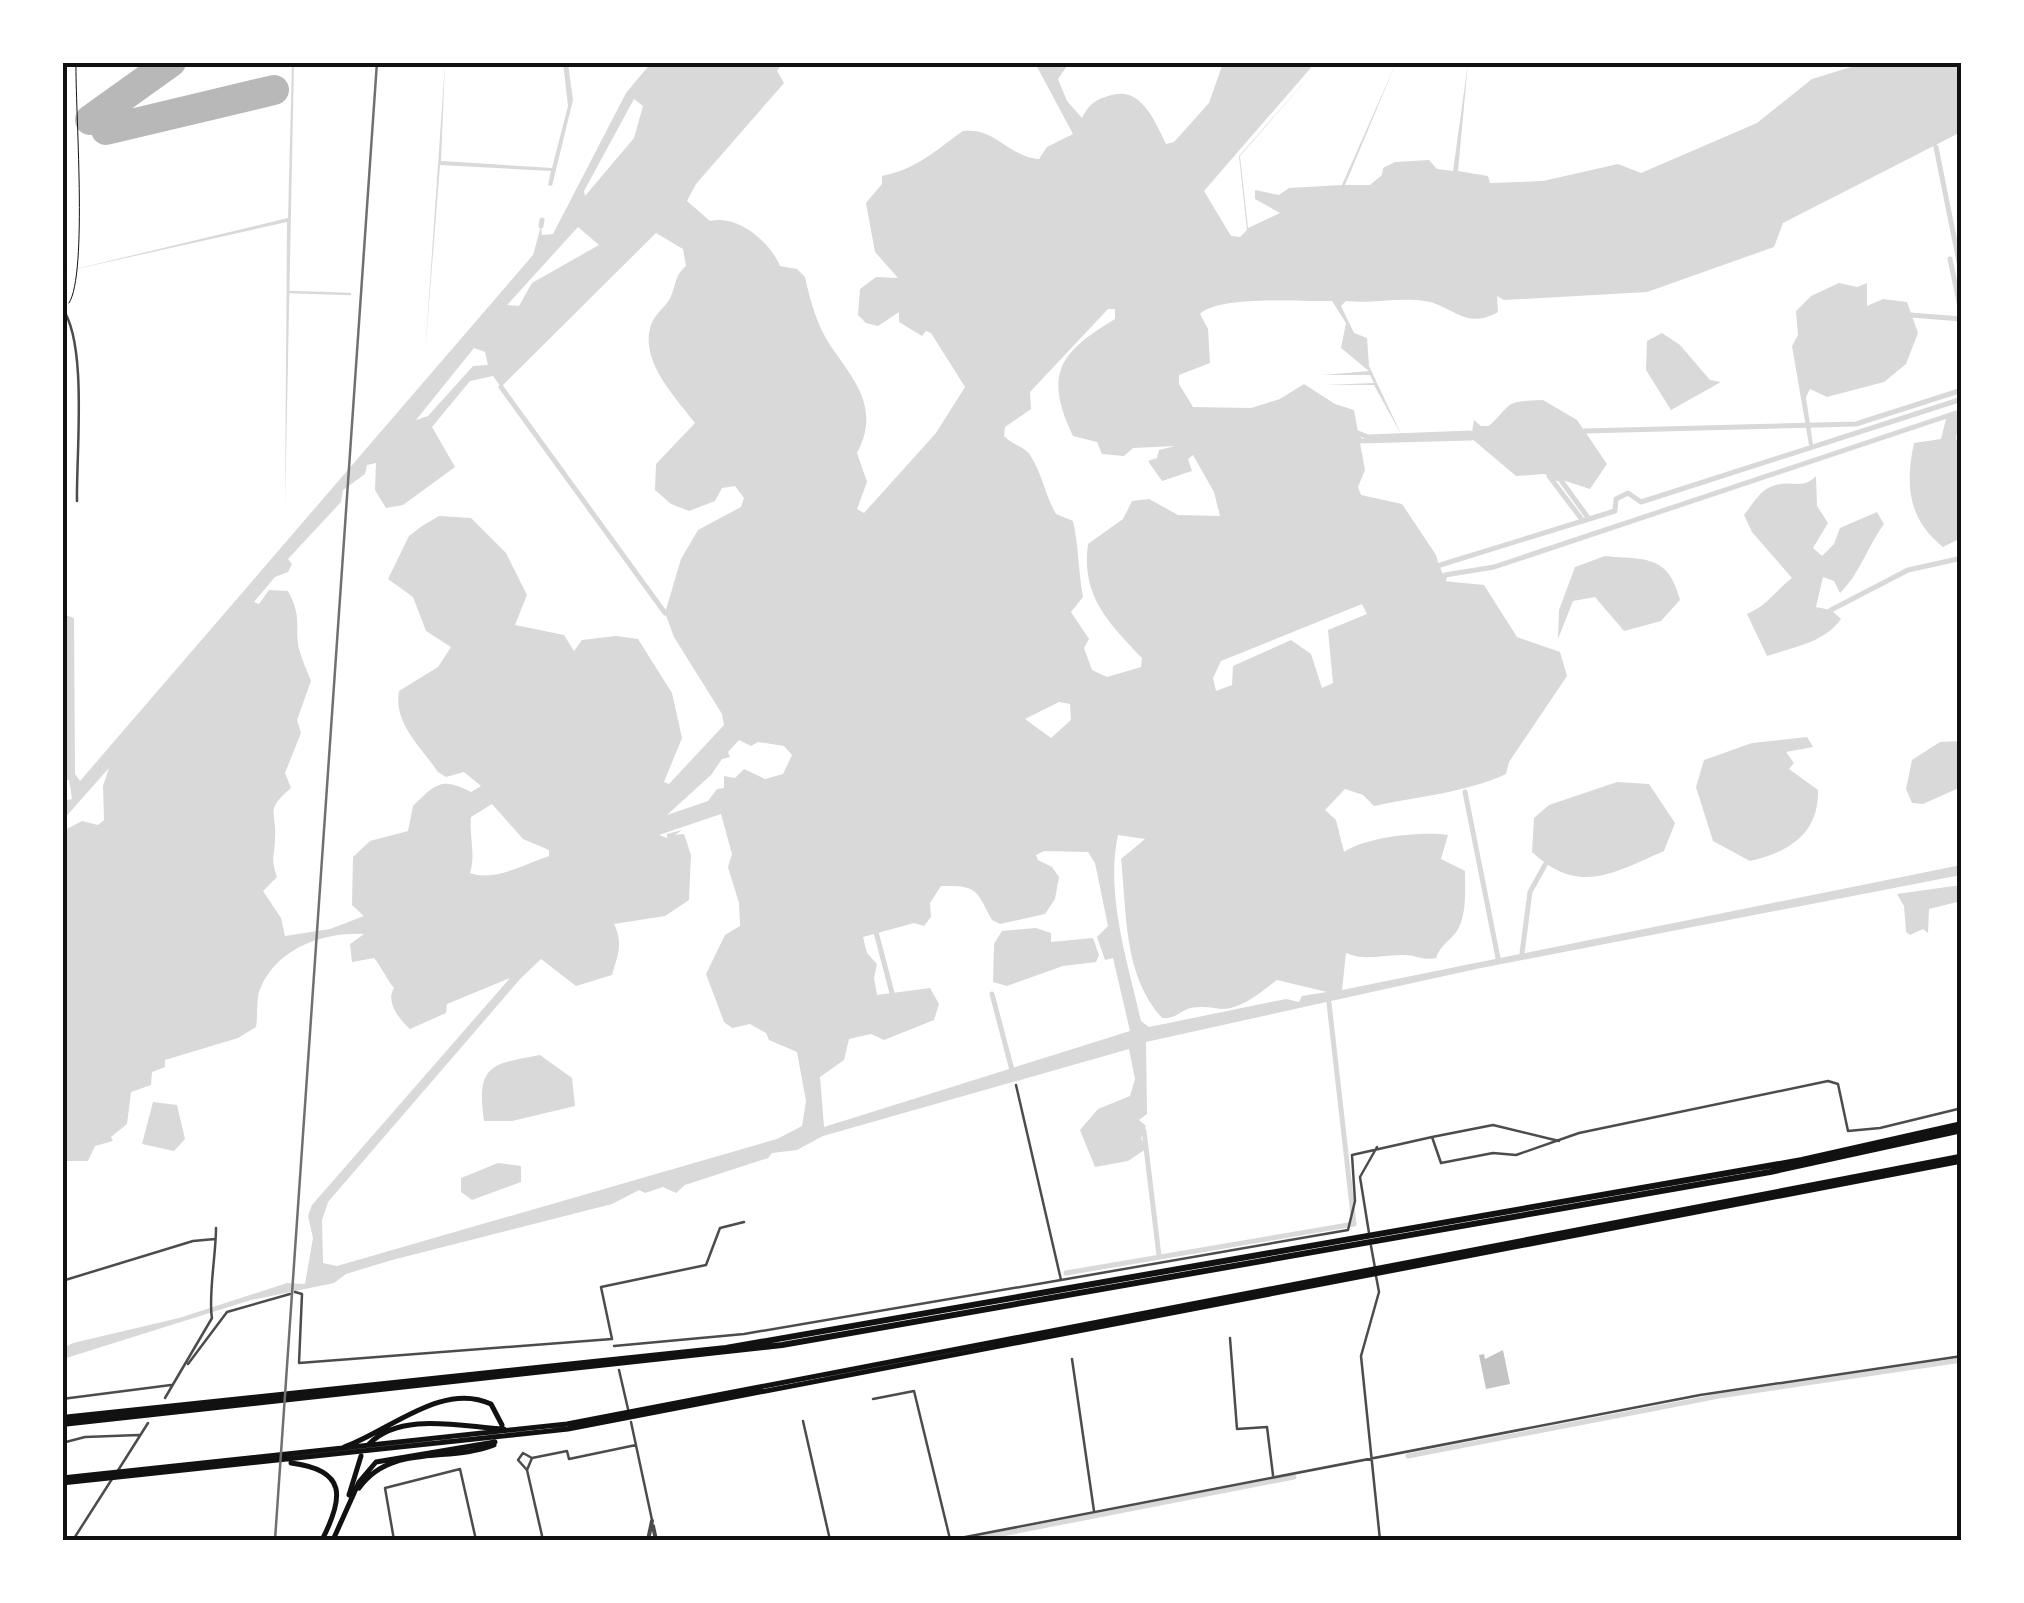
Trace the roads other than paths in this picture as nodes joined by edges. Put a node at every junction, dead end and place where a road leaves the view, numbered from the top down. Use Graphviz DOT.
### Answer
graph roads {
  1 [pos="63,308"];
  2 [pos="73,329"];
  3 [pos="62,334"];
  4 [pos="76,501"];
  5 [pos="1016,1086"];
  6 [pos="1962,1108"];
  7 [pos="1962,1127"];
  8 [pos="1432,1136"];
  9 [pos="1560,1142"];
  10 [pos="1377,1147"];
  11 [pos="1962,1159"];
  12 [pos="744,1222"];
  13 [pos="216,1228"];
  14 [pos="216,1240"];
  15 [pos="1061,1280"];
  16 [pos="62,1281"];
  17 [pos="1230,1338"];
  18 [pos="612,1339"];
  19 [pos="614,1346"];
  20 [pos="616,1355"];
  21 [pos="1962,1356"];
  22 [pos="1072,1359"];
  23 [pos="186,1365"];
  24 [pos="619,1370"];
  25 [pos="172,1385"];
  26 [pos="165,1398"];
  27 [pos="62,1399"];
  28 [pos="872,1400"];
  29 [pos="628,1409"];
  30 [pos="62,1421"];
  31 [pos="631,1422"];
  32 [pos="803,1422"];
  33 [pos="148,1424"];
  34 [pos="502,1425"];
  35 [pos="527,1430"];
  36 [pos="534,1435"];
  37 [pos="140,1436"];
  38 [pos="62,1443"];
  39 [pos="369,1444"];
  40 [pos="636,1444"];
  41 [pos="494,1446"];
  42 [pos="322,1452"];
  43 [pos="361,1456"];
  44 [pos="532,1458"];
  45 [pos="1369,1458"];
  46 [pos="293,1459"];
  47 [pos="269,1460"];
  48 [pos="527,1470"];
  49 [pos="1273,1477"];
  50 [pos="62,1480"];
  51 [pos="346,1508"];
  52 [pos="1094,1512"];
  53 [pos="652,1521"];
  54 [pos="73,1540"];
  55 [pos="328,1540"];
  56 [pos="394,1540"];
  57 [pos="476,1540"];
  58 [pos="543,1540"];
  59 [pos="648,1540"];
  60 [pos="656,1540"];
  61 [pos="830,1540"];
  62 [pos="950,1540"];
  63 [pos="1380,1540"];
  1 -- 2 [label="street"];
  2 -- 3 [label="street"];
  2 -- 4 [label="street"];
  5 -- 15 [label="street"];
  6 -- 9 [label="street"];
  7 -- 30 [label="highway"];
  8 -- 9 [label="street"];
  8 -- 9 [label="street"];
  8 -- 10 [label="street"];
  10 -- 15 [label="street"];
  10 -- 45 [label="street"];
  11 -- 35 [label="highway"];
  11 -- 36 [label="highway"];
  12 -- 18 [label="street"];
  13 -- 14 [label="street"];
  14 -- 16 [label="street"];
  14 -- 23 [label="street"];
  15 -- 19 [label="street"];
  17 -- 49 [label="street"];
  18 -- 19 [label="street"];
  18 -- 23 [label="street"];
  19 -- 20 [label="street"];
  21 -- 45 [label="street"];
  22 -- 52 [label="street"];
  23 -- 25 [label="street"];
  24 -- 29 [label="street"];
  25 -- 26 [label="street"];
  25 -- 27 [label="street"];
  28 -- 62 [label="street"];
  31 -- 40 [label="street"];
  32 -- 61 [label="street"];
  33 -- 37 [label="street"];
  34 -- 42 [label="highway"];
  35 -- 39 [label="highway"];
  35 -- 42 [label="highway"];
  36 -- 46 [label="highway"];
  36 -- 51 [label="highway"];
  37 -- 38 [label="street"];
  37 -- 54 [label="street"];
  40 -- 44 [label="street"];
  40 -- 53 [label="street"];
  41 -- 51 [label="highway"];
  42 -- 46 [label="highway"];
  43 -- 51 [label="highway"];
  44 -- 48 [label="street"];
  44 -- 48 [label="street"];
  45 -- 49 [label="street"];
  45 -- 63 [label="street"];
  46 -- 47 [label="highway"];
  46 -- 47 [label="highway"];
  46 -- 55 [label="highway"];
  47 -- 50 [label="highway"];
  48 -- 58 [label="street"];
  49 -- 52 [label="street"];
  51 -- 55 [label="highway"];
  52 -- 62 [label="street"];
  53 -- 59 [label="street"];
  53 -- 60 [label="street"];
  56 -- 57 [label="street"];
}
